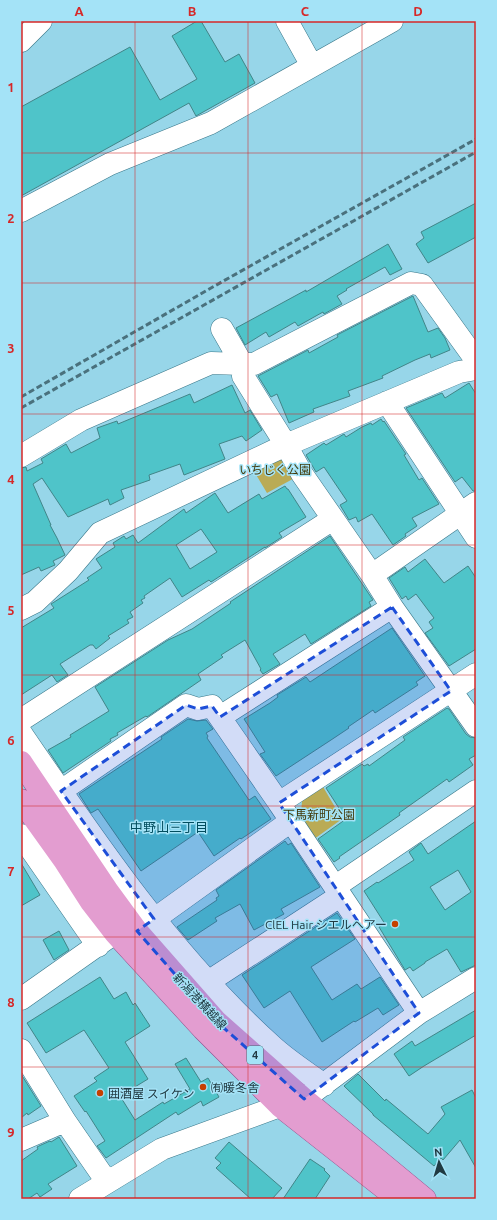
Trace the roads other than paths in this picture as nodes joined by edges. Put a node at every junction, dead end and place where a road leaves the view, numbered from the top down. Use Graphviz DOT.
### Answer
graph roads {
  1 [pos="41,21"];
  2 [pos="287,21"];
  3 [pos="392,21"];
  4 [pos="21,42"];
  5 [pos="312,66"];
  6 [pos="21,211"];
  7 [pos="222,329"];
  8 [pos="476,360"];
  9 [pos="242,364"];
  10 [pos="476,369"];
  11 [pos="387,402"];
  12 [pos="286,445"];
  13 [pos="21,456"];
  14 [pos="468,509"];
  15 [pos="333,519"];
  16 [pos="476,537"];
  17 [pos="372,575"];
  18 [pos="392,607"];
  19 [pos="21,609"];
  20 [pos="476,674"];
  21 [pos="451,691"];
  22 [pos="220,717"];
  23 [pos="21,720"];
  24 [pos="476,726"];
  25 [pos="21,733"];
  26 [pos="21,762"];
  27 [pos="61,791"];
  28 [pos="476,791"];
  29 [pos="285,812"];
  30 [pos="24,820"];
  31 [pos="338,891"];
  32 [pos="146,925"];
  33 [pos="115,933"];
  34 [pos="98,946"];
  35 [pos="476,978"];
  36 [pos="208,982"];
  37 [pos="21,999"];
  38 [pos="419,1013"];
  39 [pos="21,1050"];
  40 [pos="324,1085"];
  41 [pos="304,1099"];
  42 [pos="280,1106"];
  43 [pos="65,1120"];
  44 [pos="21,1140"];
  45 [pos="107,1182"];
  46 [pos="80,1199"];
  47 [pos="398,1199"];
  48 [pos="425,1199"];
  1 -- 4 [label="street"];
  2 -- 5 [label="street"];
  3 -- 5 [label="street"];
  5 -- 6 [label="street"];
  7 -- 9 [label="street"];
  8 -- 9 [label="street"];
  9 -- 12 [label="street"];
  9 -- 13 [label="street"];
  10 -- 11 [label="street"];
  11 -- 12 [label="street"];
  11 -- 14 [label="street"];
  12 -- 15 [label="street"];
  12 -- 19 [label="street"];
  14 -- 16 [label="street"];
  14 -- 17 [label="street"];
  15 -- 17 [label="street"];
  15 -- 23 [label="street"];
  17 -- 18 [label="street"];
  18 -- 21 [label="street"];
  18 -- 22 [label="street"];
  20 -- 21 [label="street"];
  21 -- 24 [label="street"];
  21 -- 29 [label="street"];
  22 -- 27 [label="street"];
  22 -- 29 [label="street"];
  25 -- 27 [label="street"];
  26 -- 32 [label="main road, 新潟港横越線 / 4"];
  27 -- 32 [label="street"];
  28 -- 31 [label="street"];
  29 -- 31 [label="street"];
  29 -- 32 [label="street"];
  30 -- 33 [label="main road, 新潟港横越線 / 4"];
  30 -- 34 [label="street"];
  31 -- 36 [label="street"];
  31 -- 38 [label="street"];
  32 -- 36 [label="street"];
  32 -- 41 [label="main road, 新潟港横越線 / 4"];
  33 -- 34 [label="street"];
  33 -- 42 [label="main road, 新潟港横越線 / 4"];
  34 -- 37 [label="street"];
  35 -- 38 [label="street"];
  36 -- 40 [label="street"];
  38 -- 40 [label="street"];
  39 -- 43 [label="street"];
  40 -- 41 [label="street"];
  41 -- 42 [label="street"];
  41 -- 48 [label="main road, 新潟港横越線 / 4"];
  42 -- 45 [label="street"];
  42 -- 47 [label="main road, 新潟港横越線 / 4"];
  43 -- 44 [label="street"];
  43 -- 45 [label="street"];
  45 -- 46 [label="street"];
}
